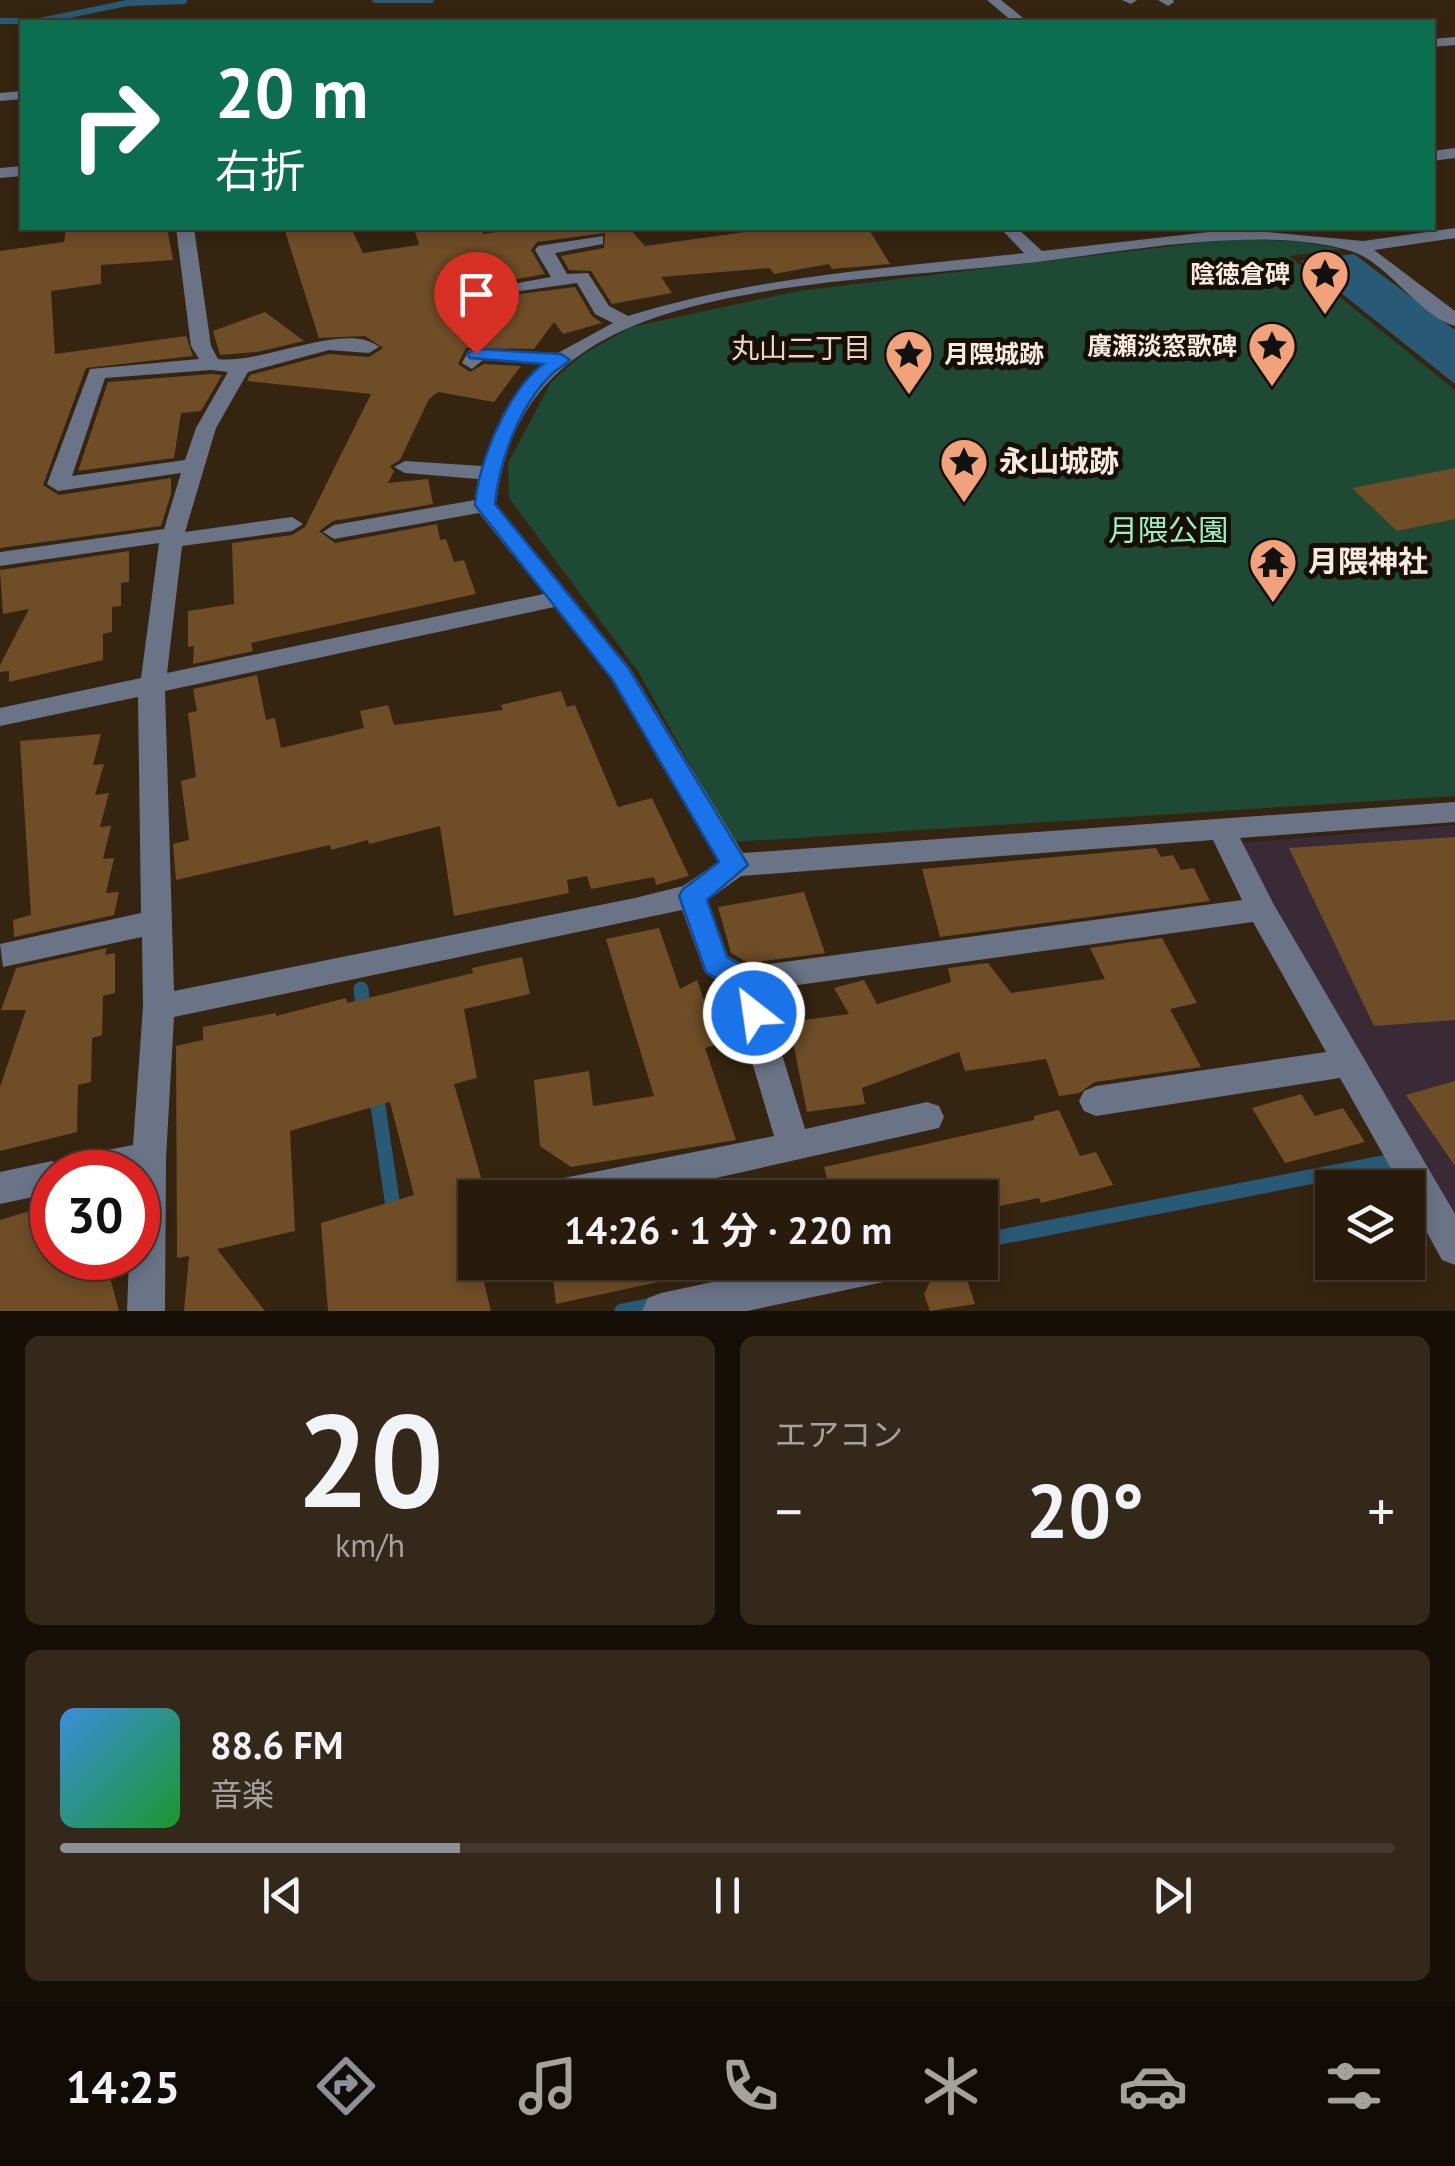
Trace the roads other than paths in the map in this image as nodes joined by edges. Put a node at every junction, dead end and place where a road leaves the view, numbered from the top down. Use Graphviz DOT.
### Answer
graph roads {
  1 [pos="993,0"];
  2 [pos="1018,20"];
  3 [pos="185,230"];
  4 [pos="1010,230"];
  5 [pos="1337,230"];
  6 [pos="1455,234"];
  7 [pos="598,240"];
  8 [pos="1360,248"];
  9 [pos="1038,257"];
  10 [pos="562,280"];
  11 [pos="513,290"];
  12 [pos="1455,320"];
  13 [pos="627,323"];
  14 [pos="370,347"];
  15 [pos="561,360"];
  16 [pos="211,364"];
  17 [pos="472,364"];
  18 [pos="240,368"];
  19 [pos="195,465"];
  20 [pos="404,467"];
  21 [pos="488,474"];
  22 [pos="485,505"];
  23 [pos="292,524"];
  24 [pos="334,532"];
  25 [pos="172,538"];
  26 [pos="0,559"];
  27 [pos="562,598"];
  28 [pos="153,683"];
  29 [pos="0,717"];
  30 [pos="1455,812"];
  31 [pos="1222,830"];
  32 [pos="734,865"];
  33 [pos="692,896"];
  34 [pos="1261,909"];
  35 [pos="156,922"];
  36 [pos="4,955"];
  37 [pos="743,980"];
  38 [pos="159,1007"];
  39 [pos="1351,1062"];
  40 [pos="1096,1100"];
  41 [pos="927,1117"];
  42 [pos="794,1147"];
  43 [pos="149,1150"];
  44 [pos="632,1180"];
  45 [pos="30,1182"];
  46 [pos="0,1188"];
  47 [pos="1455,1248"];
  48 [pos="146,1280"];
  49 [pos="808,1280"];
  50 [pos="146,1311"];
  51 [pos="661,1311"];
  1 -- 2 [label="street"];
  3 -- 16 [label="street"];
  4 -- 9 [label="street"];
  5 -- 8 [label="street"];
  6 -- 8 [label="street"];
  7 -- 10 [label="street"];
  8 -- 9 [label="street"];
  8 -- 12 [label="street"];
  9 -- 13 [label="street"];
  10 -- 11 [label="street"];
  10 -- 13 [label="street"];
  13 -- 15 [label="street"];
  14 -- 18 [label="street"];
  15 -- 17 [label="street"];
  15 -- 21 [label="street"];
  16 -- 18 [label="street"];
  16 -- 19 [label="street"];
  18 -- 19 [label="street"];
  19 -- 25 [label="street"];
  20 -- 21 [label="street"];
  21 -- 22 [label="street"];
  22 -- 24 [label="street"];
  22 -- 27 [label="street"];
  23 -- 25 [label="street"];
  25 -- 26 [label="street"];
  25 -- 28 [label="street"];
  27 -- 28 [label="street"];
  27 -- 32 [label="street"];
  28 -- 29 [label="street"];
  28 -- 35 [label="street"];
  30 -- 31 [label="street"];
  31 -- 32 [label="street"];
  31 -- 34 [label="street"];
  32 -- 33 [label="street"];
  33 -- 37 [label="street"];
  33 -- 38 [label="street"];
  34 -- 37 [label="street"];
  34 -- 39 [label="street"];
  35 -- 36 [label="street"];
  35 -- 38 [label="street"];
  37 -- 42 [label="street"];
  38 -- 43 [label="street"];
  39 -- 40 [label="street"];
  39 -- 47 [label="street"];
  41 -- 42 [label="street"];
  42 -- 44 [label="street"];
  45 -- 46 [label="street"];
  48 -- 50 [label="street"];
  49 -- 51 [label="street"];
}
